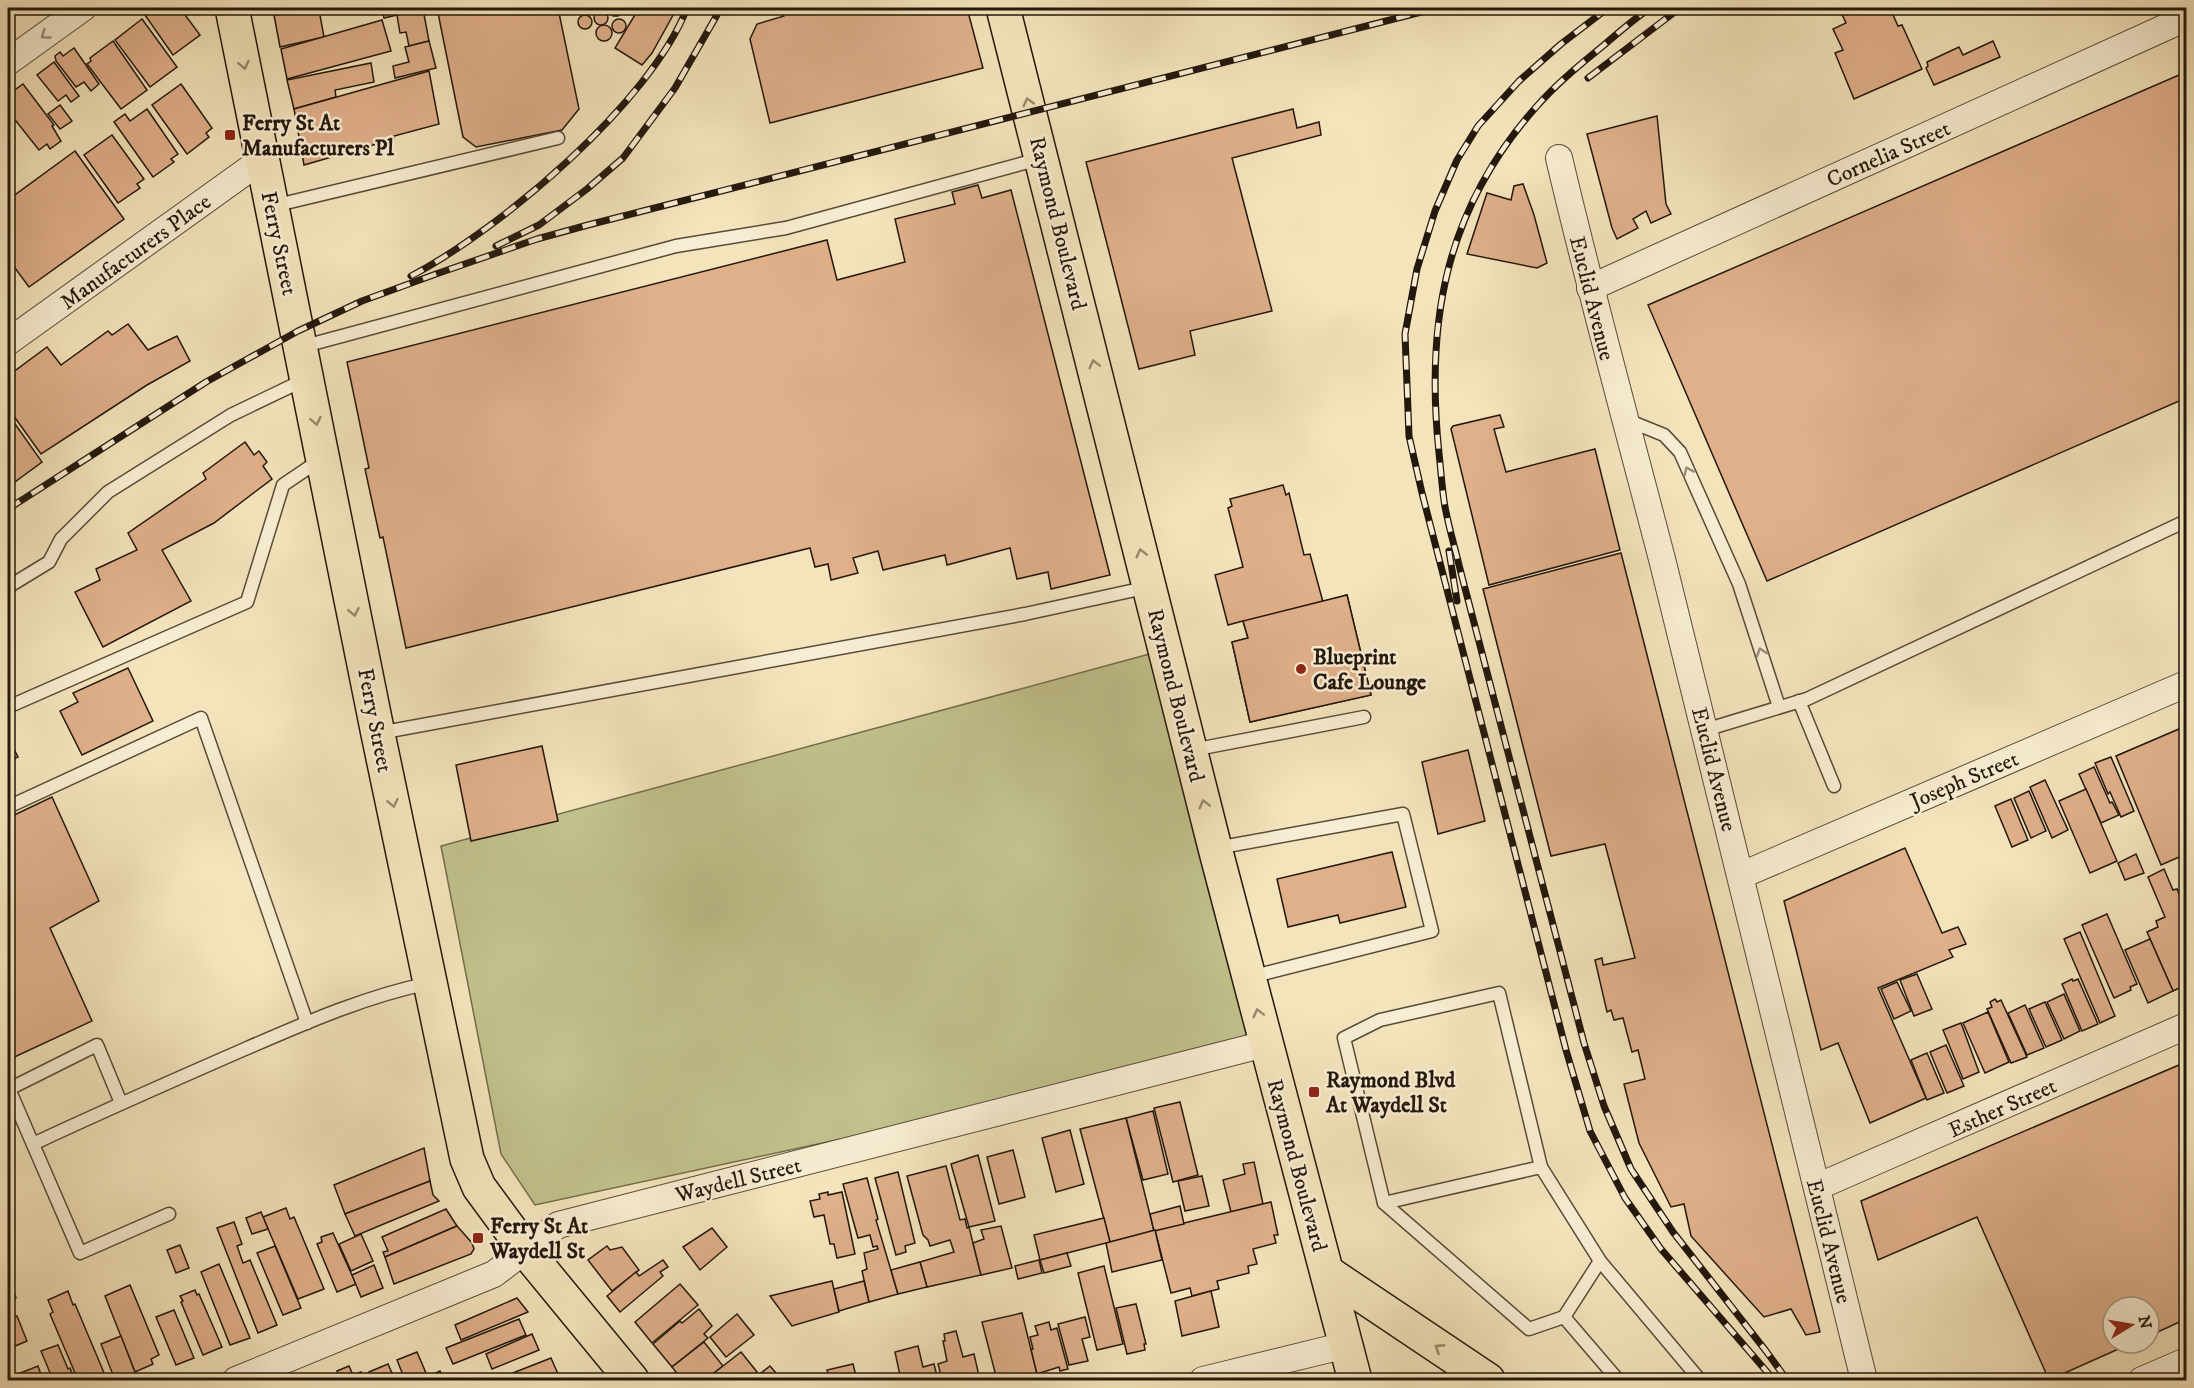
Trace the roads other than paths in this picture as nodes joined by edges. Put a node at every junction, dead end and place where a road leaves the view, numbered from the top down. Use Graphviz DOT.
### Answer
graph roads {
  1 [pos="83,8"];
  2 [pos="232,8"];
  3 [pos="1003,8"];
  4 [pos="2187,18"];
  5 [pos="8,62"];
  6 [pos="558,138"];
  7 [pos="1043,158"];
  8 [pos="1559,158"];
  9 [pos="263,159"];
  10 [pos="272,206"];
  11 [pos="1590,288"];
  12 [pos="8,342"];
  13 [pos="301,347"];
  14 [pos="307,379"];
  15 [pos="1624,420"];
  16 [pos="324,457"];
  17 [pos="2187,521"];
  18 [pos="8,587"];
  19 [pos="1150,587"];
  20 [pos="2187,684"];
  21 [pos="1799,701"];
  22 [pos="8,707"];
  23 [pos="1779,707"];
  24 [pos="1364,717"];
  25 [pos="1705,730"];
  26 [pos="378,734"];
  27 [pos="1191,750"];
  28 [pos="1834,786"];
  29 [pos="8,807"];
  30 [pos="1215,848"];
  31 [pos="1742,875"];
  32 [pos="1248,977"];
  33 [pos="431,982"];
  34 [pos="307,1023"];
  35 [pos="2187,1026"];
  36 [pos="1265,1044"];
  37 [pos="121,1103"];
  38 [pos="33,1144"];
  39 [pos="1541,1167"];
  40 [pos="1817,1187"];
  41 [pos="1384,1203"];
  42 [pos="169,1214"];
  43 [pos="526,1251"];
  44 [pos="1600,1261"];
  45 [pos="1327,1272"];
  46 [pos="1564,1317"];
  47 [pos="1346,1345"];
  48 [pos="2187,1361"];
  49 [pos="236,1380"];
  50 [pos="632,1380"];
  51 [pos="1203,1380"];
  52 [pos="1355,1380"];
  53 [pos="1488,1380"];
  54 [pos="1618,1380"];
  55 [pos="1701,1380"];
  56 [pos="1864,1380"];
  57 [pos="2142,1380"];
  1 -- 5 [label="street, one-way"];
  2 -- 9 [label="main road, Ferry Street, one-way"];
  7 -- 3 [label="main road, Raymond Boulevard, one-way"];
  4 -- 11 [label="street, Cornelia Street"];
  6 -- 10 [label="lane"];
  7 -- 13 [label="lane"];
  19 -- 7 [label="main road, Raymond Boulevard, one-way"];
  8 -- 11 [label="street, Euclid Avenue"];
  9 -- 10 [label="main road, Ferry Street"];
  9 -- 12 [label="street, Manufacturers Place"];
  10 -- 13 [label="main road, Ferry Street"];
  11 -- 15 [label="street, Euclid Avenue"];
  13 -- 14 [label="main road, Ferry Street"];
  14 -- 16 [label="main road, Ferry Street, one-way"];
  14 -- 18 [label="lane"];
  23 -- 15 [label="lane, one-way"];
  15 -- 25 [label="street, Euclid Avenue"];
  16 -- 22 [label="lane"];
  16 -- 26 [label="main road, Ferry Street, one-way"];
  17 -- 21 [label="lane"];
  19 -- 26 [label="lane"];
  19 -- 27 [label="main road, Raymond Boulevard"];
  20 -- 31 [label="street, Joseph Street"];
  21 -- 23 [label="lane"];
  21 -- 28 [label="lane"];
  23 -- 25 [label="lane"];
  24 -- 27 [label="lane"];
  25 -- 31 [label="street, Euclid Avenue"];
  26 -- 33 [label="main road, Ferry Street, one-way"];
  30 -- 27 [label="main road, Raymond Boulevard, one-way"];
  29 -- 34 [label="lane"];
  30 -- 32 [label="main road, Raymond Boulevard"];
  30 -- 32 [label="lane"];
  31 -- 40 [label="street, Euclid Avenue"];
  36 -- 32 [label="main road, Raymond Boulevard, one-way"];
  33 -- 34 [label="lane"];
  33 -- 43 [label="main road, Ferry Street"];
  34 -- 37 [label="lane"];
  35 -- 40 [label="street, Esther Street"];
  36 -- 43 [label="street, Waydell Street"];
  36 -- 45 [label="main road, Raymond Boulevard"];
  37 -- 38 [label="lane"];
  37 -- 38 [label="lane"];
  38 -- 42 [label="lane"];
  39 -- 41 [label="lane"];
  39 -- 41 [label="lane"];
  39 -- 44 [label="lane"];
  40 -- 56 [label="street, Euclid Avenue"];
  41 -- 46 [label="lane"];
  43 -- 49 [label="street, Waydell Street"];
  43 -- 50 [label="main road, Ferry Street"];
  44 -- 46 [label="lane"];
  44 -- 55 [label="lane"];
  45 -- 47 [label="main road, Raymond Boulevard"];
  53 -- 45 [label="main road, one-way"];
  46 -- 54 [label="lane"];
  47 -- 51 [label="street"];
  47 -- 52 [label="main road, Raymond Boulevard"];
  48 -- 57 [label="street"];
}
